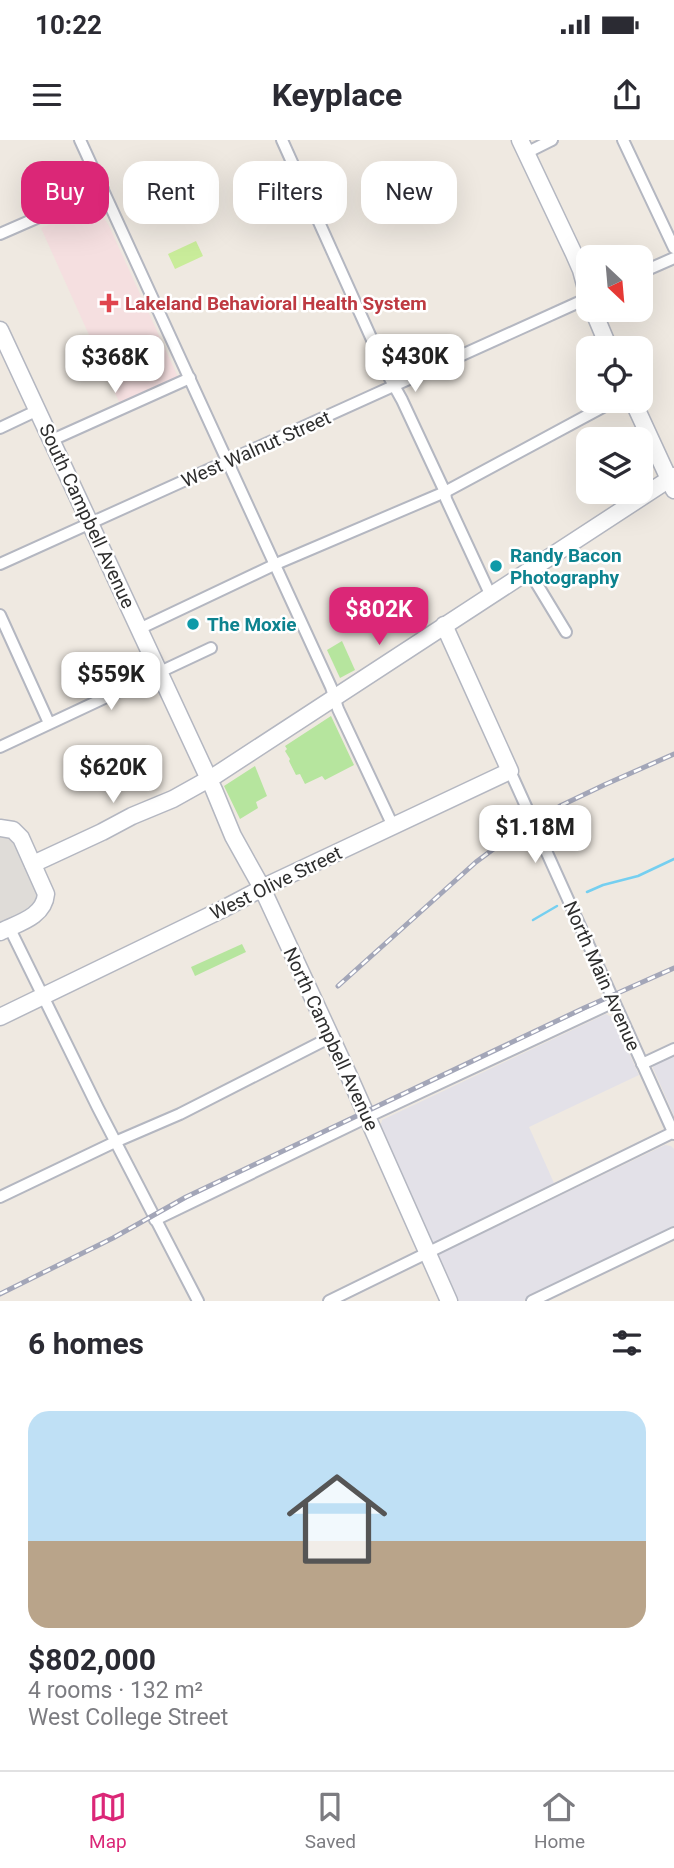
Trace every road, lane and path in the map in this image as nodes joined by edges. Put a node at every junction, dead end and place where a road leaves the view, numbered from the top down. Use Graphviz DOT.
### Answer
graph roads {
  1 [pos="80,140"];
  2 [pos="282,140"];
  3 [pos="552,140"];
  4 [pos="623,140"];
  5 [pos="523,146"];
  6 [pos="90,161"];
  7 [pos="109,202"];
  8 [pos="23,224"];
  9 [pos="0,234"];
  10 [pos="674,248"];
  11 [pos="674,258"];
  12 [pos="576,260"];
  13 [pos="653,268"];
  14 [pos="576,303"];
  15 [pos="0,330"];
  16 [pos="190,378"];
  17 [pos="395,386"];
  18 [pos="38,410"];
  19 [pos="592,413"];
  20 [pos="639,413"];
  21 [pos="0,428"];
  22 [pos="52,440"];
  23 [pos="229,461"];
  24 [pos="672,482"];
  25 [pos="445,492"];
  26 [pos="90,524"];
  27 [pos="276,564"];
  28 [pos="0,565"];
  29 [pos="529,571"];
  30 [pos="491,596"];
  31 [pos="0,615"];
  32 [pos="444,625"];
  33 [pos="139,629"];
  34 [pos="566,632"];
  35 [pos="211,648"];
  36 [pos="159,673"];
  37 [pos="335,698"];
  38 [pos="49,723"];
  39 [pos="0,747"];
  40 [pos="510,771"];
  41 [pos="209,779"];
  42 [pos="393,826"];
  43 [pos="0,828"];
  44 [pos="33,864"];
  45 [pos="262,888"];
  46 [pos="5,929"];
  47 [pos="41,996"];
  48 [pos="614,1002"];
  49 [pos="0,1017"];
  50 [pos="331,1037"];
  51 [pos="674,1049"];
  52 [pos="642,1064"];
  53 [pos="368,1117"];
  54 [pos="674,1133"];
  55 [pos="115,1142"];
  56 [pos="0,1197"];
  57 [pos="155,1220"];
  58 [pos="674,1233"];
  59 [pos="427,1252"];
  60 [pos="198,1301"];
  61 [pos="329,1301"];
  62 [pos="449,1301"];
  63 [pos="532,1301"];
  1 -- 6 [label="street"];
  2 -- 17 [label="street"];
  3 -- 5 [label="street"];
  4 -- 10 [label="street"];
  5 -- 12 [label="main road"];
  7 -- 16 [label="street"];
  8 -- 9 [label="street"];
  11 -- 13 [label="street"];
  14 -- 17 [label="street, West Walnut Street"];
  15 -- 18 [label="main road, South Campbell Avenue"];
  16 -- 22 [label="street"];
  16 -- 23 [label="street"];
  17 -- 23 [label="street, West Walnut Street"];
  17 -- 25 [label="street"];
  18 -- 21 [label="street"];
  18 -- 22 [label="main road, South Campbell Avenue"];
  19 -- 25 [label="street"];
  20 -- 24 [label="main road"];
  22 -- 26 [label="main road, South Campbell Avenue"];
  23 -- 26 [label="street, West Walnut Street"];
  23 -- 27 [label="street"];
  24 -- 29 [label="main road"];
  25 -- 27 [label="street"];
  25 -- 30 [label="street"];
  26 -- 28 [label="street, West Walnut Street"];
  26 -- 33 [label="main road, South Campbell Avenue"];
  27 -- 33 [label="street"];
  27 -- 37 [label="street"];
  29 -- 30 [label="main road"];
  29 -- 34 [label="street"];
  30 -- 32 [label="main road"];
  31 -- 38 [label="street"];
  32 -- 37 [label="main road"];
  32 -- 40 [label="main road, North Main Avenue"];
  33 -- 36 [label="main road, South Campbell Avenue"];
  35 -- 36 [label="street"];
  36 -- 38 [label="street"];
  36 -- 41 [label="main road, South Campbell Avenue"];
  37 -- 41 [label="main road"];
  37 -- 42 [label="street"];
  38 -- 39 [label="street"];
  40 -- 42 [label="main road, West Olive Street"];
  40 -- 48 [label="street, North Main Avenue"];
  41 -- 44 [label="main road"];
  41 -- 45 [label="main road, North Campbell Avenue"];
  42 -- 45 [label="main road, West Olive Street"];
  43 -- 44 [label="main road"];
  44 -- 46 [label="main road"];
  45 -- 47 [label="main road, West Olive Street"];
  45 -- 50 [label="main road, North Campbell Avenue"];
  46 -- 47 [label="street"];
  47 -- 49 [label="main road, West Olive Street"];
  47 -- 55 [label="street"];
  48 -- 52 [label="street, North Main Avenue"];
  48 -- 53 [label="street"];
  50 -- 53 [label="main road, North Campbell Avenue"];
  50 -- 55 [label="street"];
  51 -- 52 [label="street"];
  52 -- 54 [label="street, North Main Avenue"];
  53 -- 57 [label="street"];
  53 -- 59 [label="main road, North Campbell Avenue"];
  54 -- 59 [label="street"];
  55 -- 56 [label="street"];
  55 -- 57 [label="street"];
  57 -- 60 [label="street"];
  58 -- 63 [label="street"];
  59 -- 61 [label="street"];
  59 -- 62 [label="main road, North Campbell Avenue"];
}
